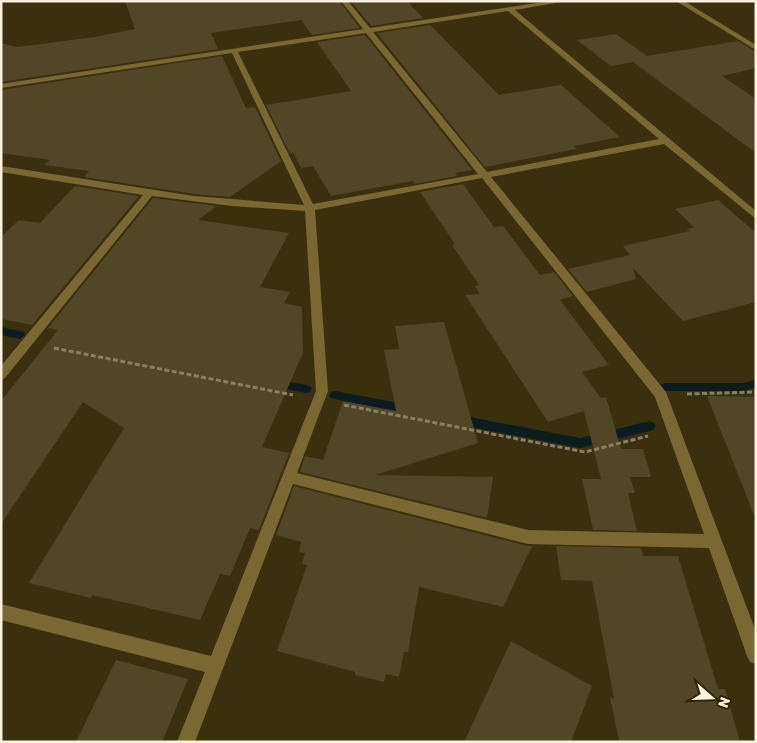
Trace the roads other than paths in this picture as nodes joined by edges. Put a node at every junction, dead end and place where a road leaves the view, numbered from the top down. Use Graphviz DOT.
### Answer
graph roads {
  1 [pos="344,1"];
  2 [pos="564,1"];
  3 [pos="679,1"];
  4 [pos="509,9"];
  5 [pos="368,31"];
  6 [pos="756,48"];
  7 [pos="234,51"];
  8 [pos="1,86"];
  9 [pos="665,141"];
  10 [pos="1,169"];
  11 [pos="484,175"];
  12 [pos="150,192"];
  13 [pos="310,208"];
  14 [pos="756,216"];
  15 [pos="1,375"];
  16 [pos="289,477"];
  17 [pos="714,541"];
  18 [pos="1,612"];
  19 [pos="749,618"];
  20 [pos="756,656"];
  21 [pos="216,666"];
  22 [pos="186,742"];
  1 -- 5 [label="street"];
  2 -- 4 [label="street"];
  3 -- 6 [label="street"];
  4 -- 5 [label="street"];
  4 -- 9 [label="street"];
  5 -- 7 [label="street"];
  5 -- 11 [label="street"];
  7 -- 8 [label="street"];
  7 -- 13 [label="street"];
  9 -- 11 [label="street"];
  9 -- 14 [label="street"];
  10 -- 12 [label="street"];
  11 -- 13 [label="street"];
  11 -- 17 [label="street"];
  12 -- 13 [label="street"];
  12 -- 15 [label="street"];
  13 -- 16 [label="street"];
  16 -- 17 [label="street"];
  16 -- 21 [label="street"];
  17 -- 19 [label="street"];
  18 -- 21 [label="street"];
  19 -- 20 [label="street"];
  21 -- 22 [label="street"];
}
